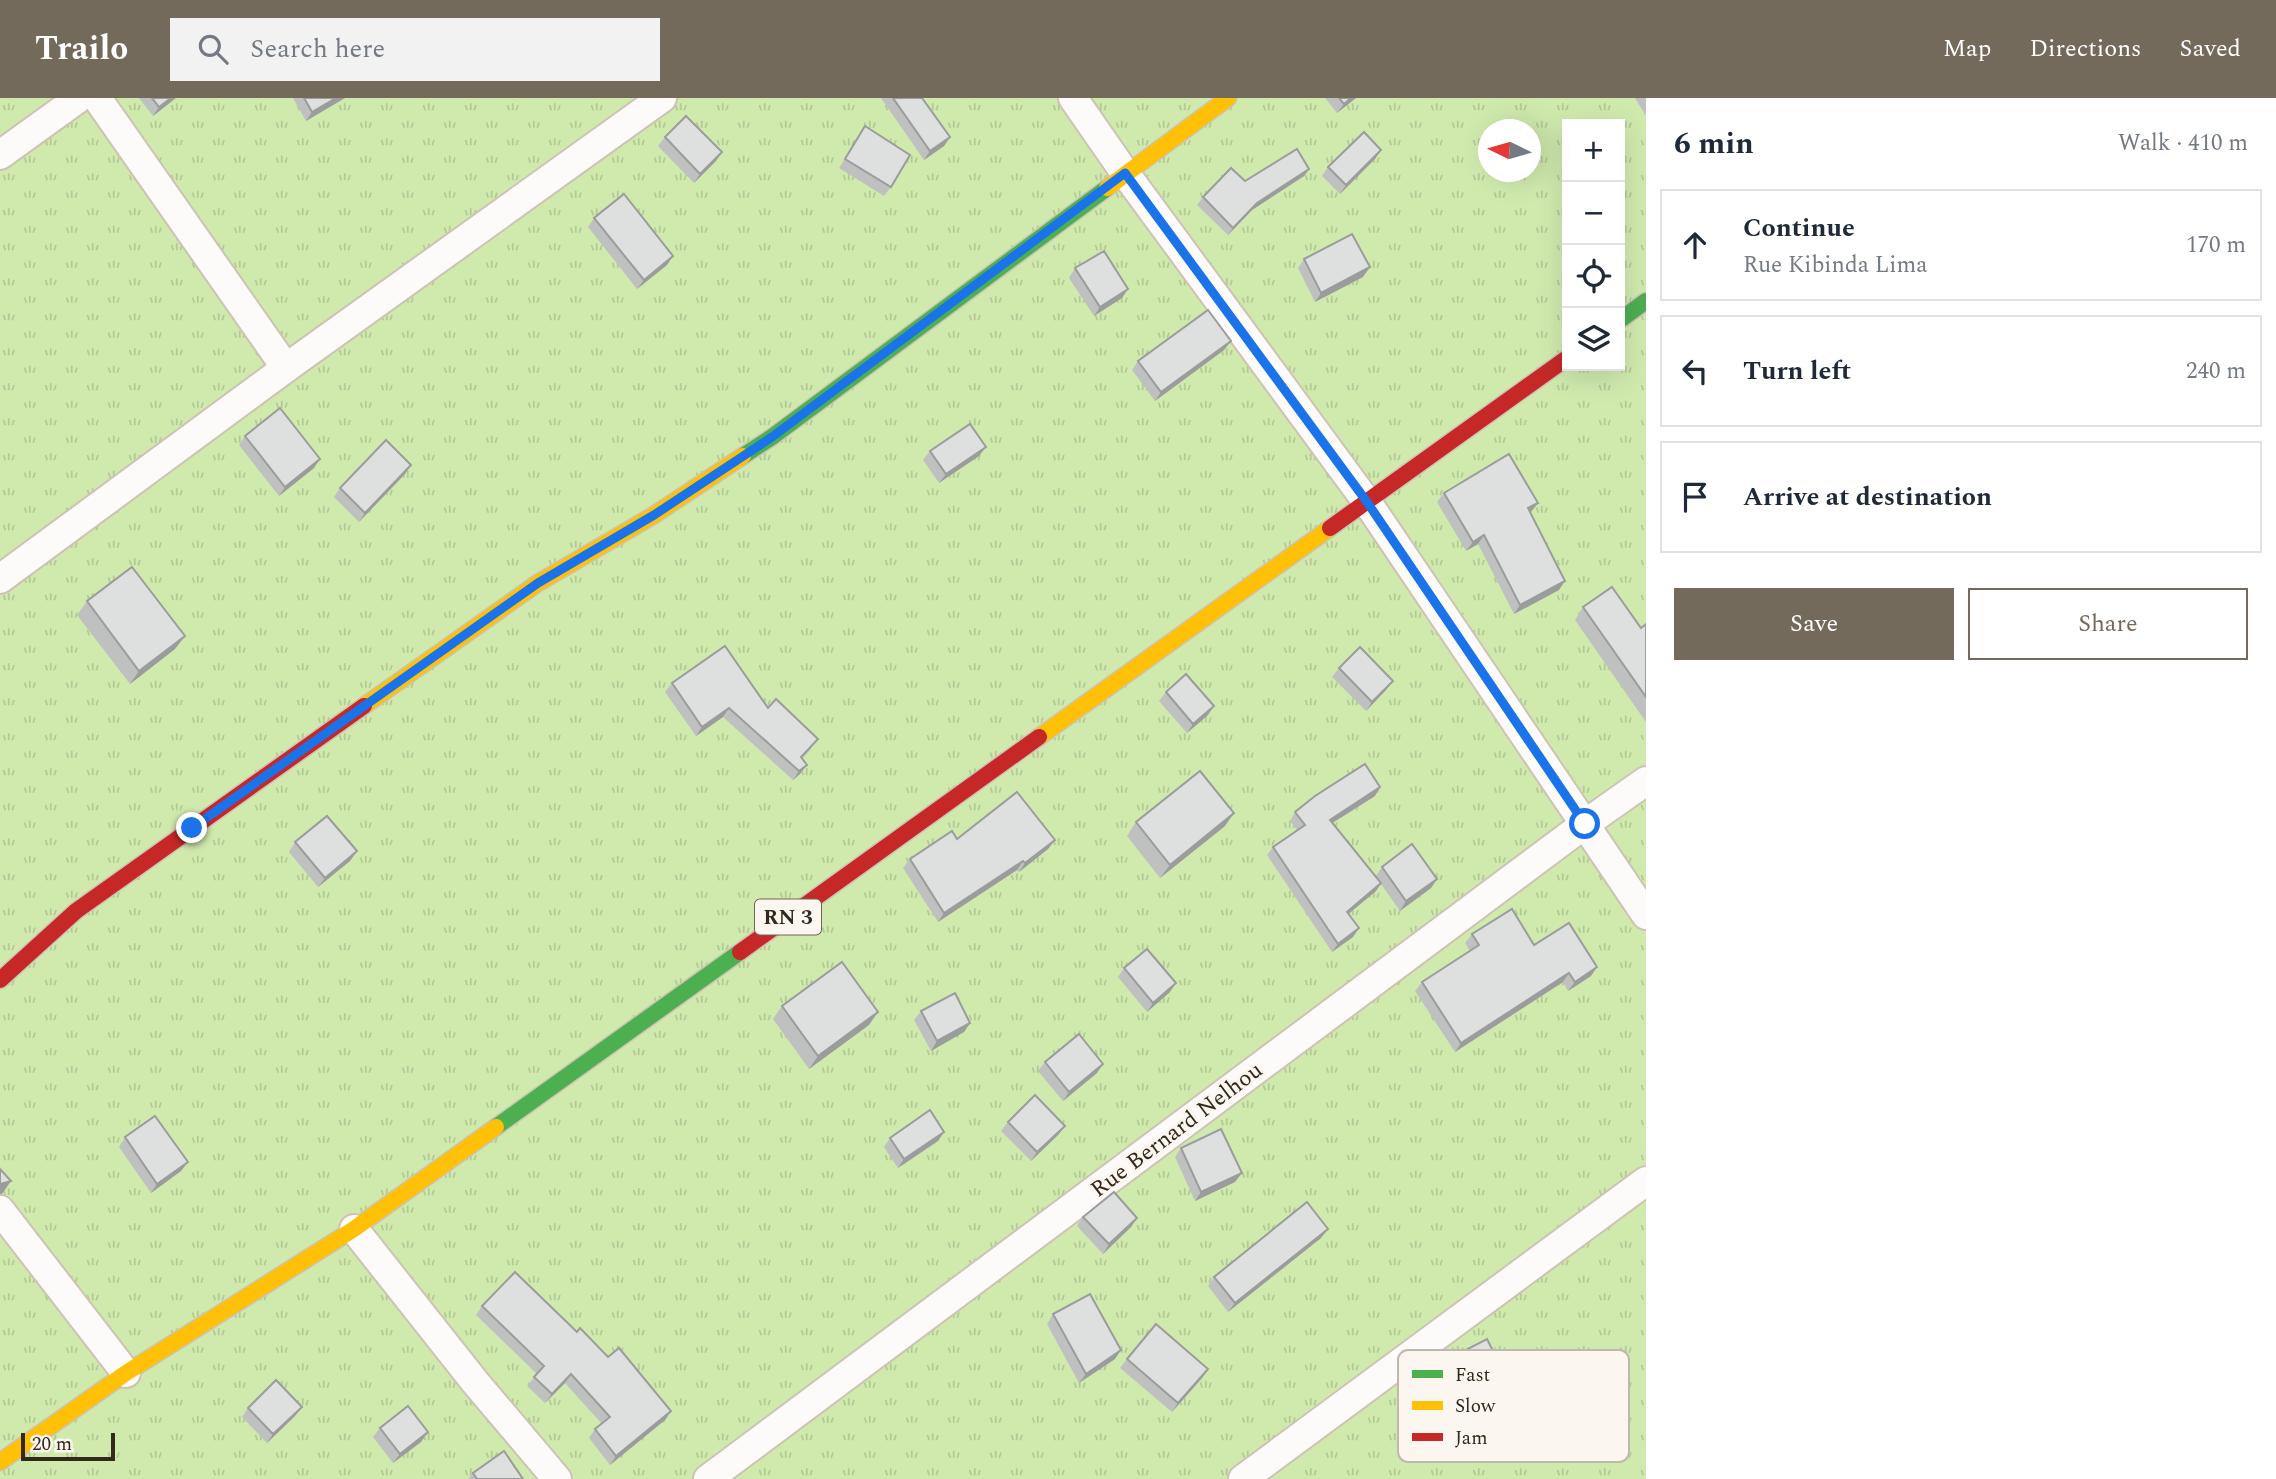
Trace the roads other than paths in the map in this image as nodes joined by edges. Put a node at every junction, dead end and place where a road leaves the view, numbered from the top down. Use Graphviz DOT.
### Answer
graph roads {
  1 [pos="79,98"];
  2 [pos="97,98"];
  3 [pos="662,98"];
  4 [pos="1073,98"];
  5 [pos="1228,98"];
  6 [pos="0,155"];
  7 [pos="1125,173"];
  8 [pos="1646,301"];
  9 [pos="1625,316"];
  10 [pos="1562,362"];
  11 [pos="286,368"];
  12 [pos="1367,502"];
  13 [pos="0,579"];
  14 [pos="1646,781"];
  15 [pos="1585,824"];
  16 [pos="1646,915"];
  17 [pos="0,980"];
  18 [pos="1646,1181"];
  19 [pos="0,1210"];
  20 [pos="354,1229"];
  21 [pos="1417,1350"];
  22 [pos="1398,1364"];
  23 [pos="125,1373"];
  24 [pos="0,1462"];
  25 [pos="557,1479"];
  26 [pos="708,1479"];
  27 [pos="1243,1479"];
  1 -- 6 [label="street"];
  2 -- 11 [label="street"];
  3 -- 11 [label="street"];
  4 -- 7 [label="street"];
  5 -- 7 [label="main road"];
  7 -- 12 [label="street"];
  7 -- 17 [label="main road"];
  8 -- 9 [label="main road"];
  10 -- 12 [label="main road, RN 3"];
  11 -- 13 [label="street"];
  12 -- 15 [label="street"];
  12 -- 20 [label="main road, RN 3"];
  14 -- 15 [label="street, Rue Bernard Nelhou"];
  15 -- 16 [label="street"];
  15 -- 26 [label="street, Rue Bernard Nelhou"];
  18 -- 21 [label="street"];
  19 -- 23 [label="street"];
  20 -- 23 [label="main road, RN 3"];
  20 -- 25 [label="street"];
  22 -- 27 [label="street"];
  23 -- 24 [label="main road, RN 3"];
}
